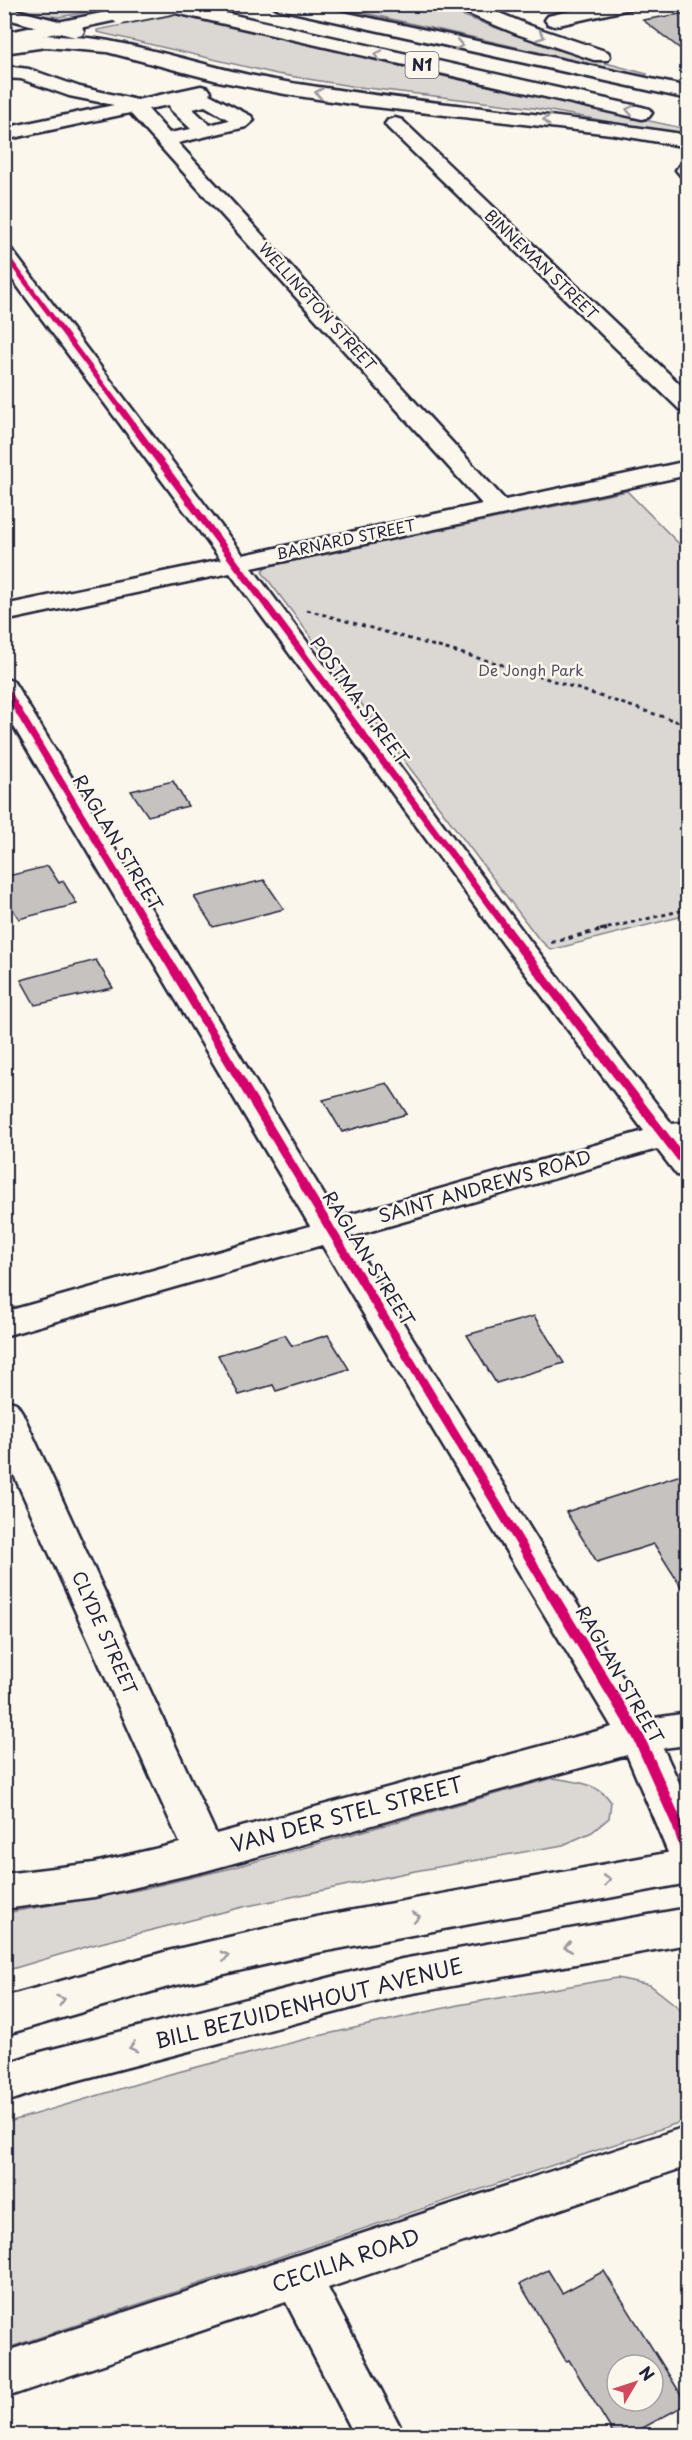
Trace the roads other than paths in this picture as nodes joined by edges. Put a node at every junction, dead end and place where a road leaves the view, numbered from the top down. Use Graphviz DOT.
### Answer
graph roads {
  1 [pos="158,4"];
  2 [pos="171,4"];
  3 [pos="279,4"];
  4 [pos="460,4"];
  5 [pos="628,4"];
  6 [pos="4,12"];
  7 [pos="554,20"];
  8 [pos="57,27"];
  9 [pos="4,39"];
  10 [pos="108,46"];
  11 [pos="4,47"];
  12 [pos="4,72"];
  13 [pos="687,79"];
  14 [pos="201,92"];
  15 [pos="687,93"];
  16 [pos="134,106"];
  17 [pos="655,115"];
  18 [pos="394,124"];
  19 [pos="205,131"];
  20 [pos="4,134"];
  21 [pos="166,139"];
  22 [pos="687,141"];
  23 [pos="4,253"];
  24 [pos="687,405"];
  25 [pos="687,468"];
  26 [pos="499,508"];
  27 [pos="235,563"];
  28 [pos="4,613"];
  29 [pos="4,687"];
  30 [pos="676,1133"];
  31 [pos="687,1167"];
  32 [pos="332,1230"];
  33 [pos="4,1324"];
  34 [pos="4,1412"];
  35 [pos="687,1729"];
  36 [pos="638,1736"];
  37 [pos="205,1854"];
  38 [pos="687,1855"];
  39 [pos="687,1866"];
  40 [pos="4,1892"];
  41 [pos="687,1926"];
  42 [pos="4,2016"];
  43 [pos="4,2084"];
  44 [pos="687,2146"];
  45 [pos="298,2278"];
  46 [pos="4,2375"];
  47 [pos="381,2436"];
  17 -- 1 [label="main road, N1, one-way"];
  2 -- 8 [label="main road, bridge"];
  3 -- 15 [label="main road, N1, one-way"];
  4 -- 13 [label="main road, one-way"];
  5 -- 7 [label="main road"];
  6 -- 8 [label="main road"];
  8 -- 9 [label="main road"];
  8 -- 10 [label="main road"];
  10 -- 11 [label="main road"];
  22 -- 10 [label="main road, one-way"];
  12 -- 16 [label="main road"];
  14 -- 16 [label="main road"];
  16 -- 20 [label="main road"];
  16 -- 21 [label="main road, WELLINGTON STREET"];
  18 -- 24 [label="main road, BINNEMAN STREET"];
  19 -- 21 [label="main road"];
  21 -- 26 [label="main road, WELLINGTON STREET"];
  23 -- 27 [label="main road, POSTMA STREET"];
  25 -- 26 [label="main road, BARNARD STREET"];
  26 -- 27 [label="main road, BARNARD STREET"];
  27 -- 28 [label="main road, BARNARD STREET"];
  27 -- 30 [label="main road, POSTMA STREET"];
  29 -- 32 [label="main road, RAGLAN STREET"];
  30 -- 31 [label="main road, POSTMA STREET"];
  30 -- 32 [label="main road, SAINT ANDREWS ROAD"];
  32 -- 33 [label="main road, SAINT ANDREWS ROAD"];
  32 -- 36 [label="main road, RAGLAN STREET"];
  34 -- 37 [label="main road, CLYDE STREET"];
  35 -- 36 [label="main road, VAN DER STEL STREET"];
  36 -- 37 [label="main road, VAN DER STEL STREET"];
  36 -- 38 [label="main road, RAGLAN STREET"];
  37 -- 40 [label="main road, VAN DER STEL STREET"];
  42 -- 39 [label="main road, one-way"];
  41 -- 43 [label="main road, BILL BEZUIDENHOUT AVENUE, one-way"];
  44 -- 45 [label="main road, CECILIA ROAD"];
  45 -- 46 [label="main road, CECILIA ROAD"];
  45 -- 47 [label="main road"];
}
